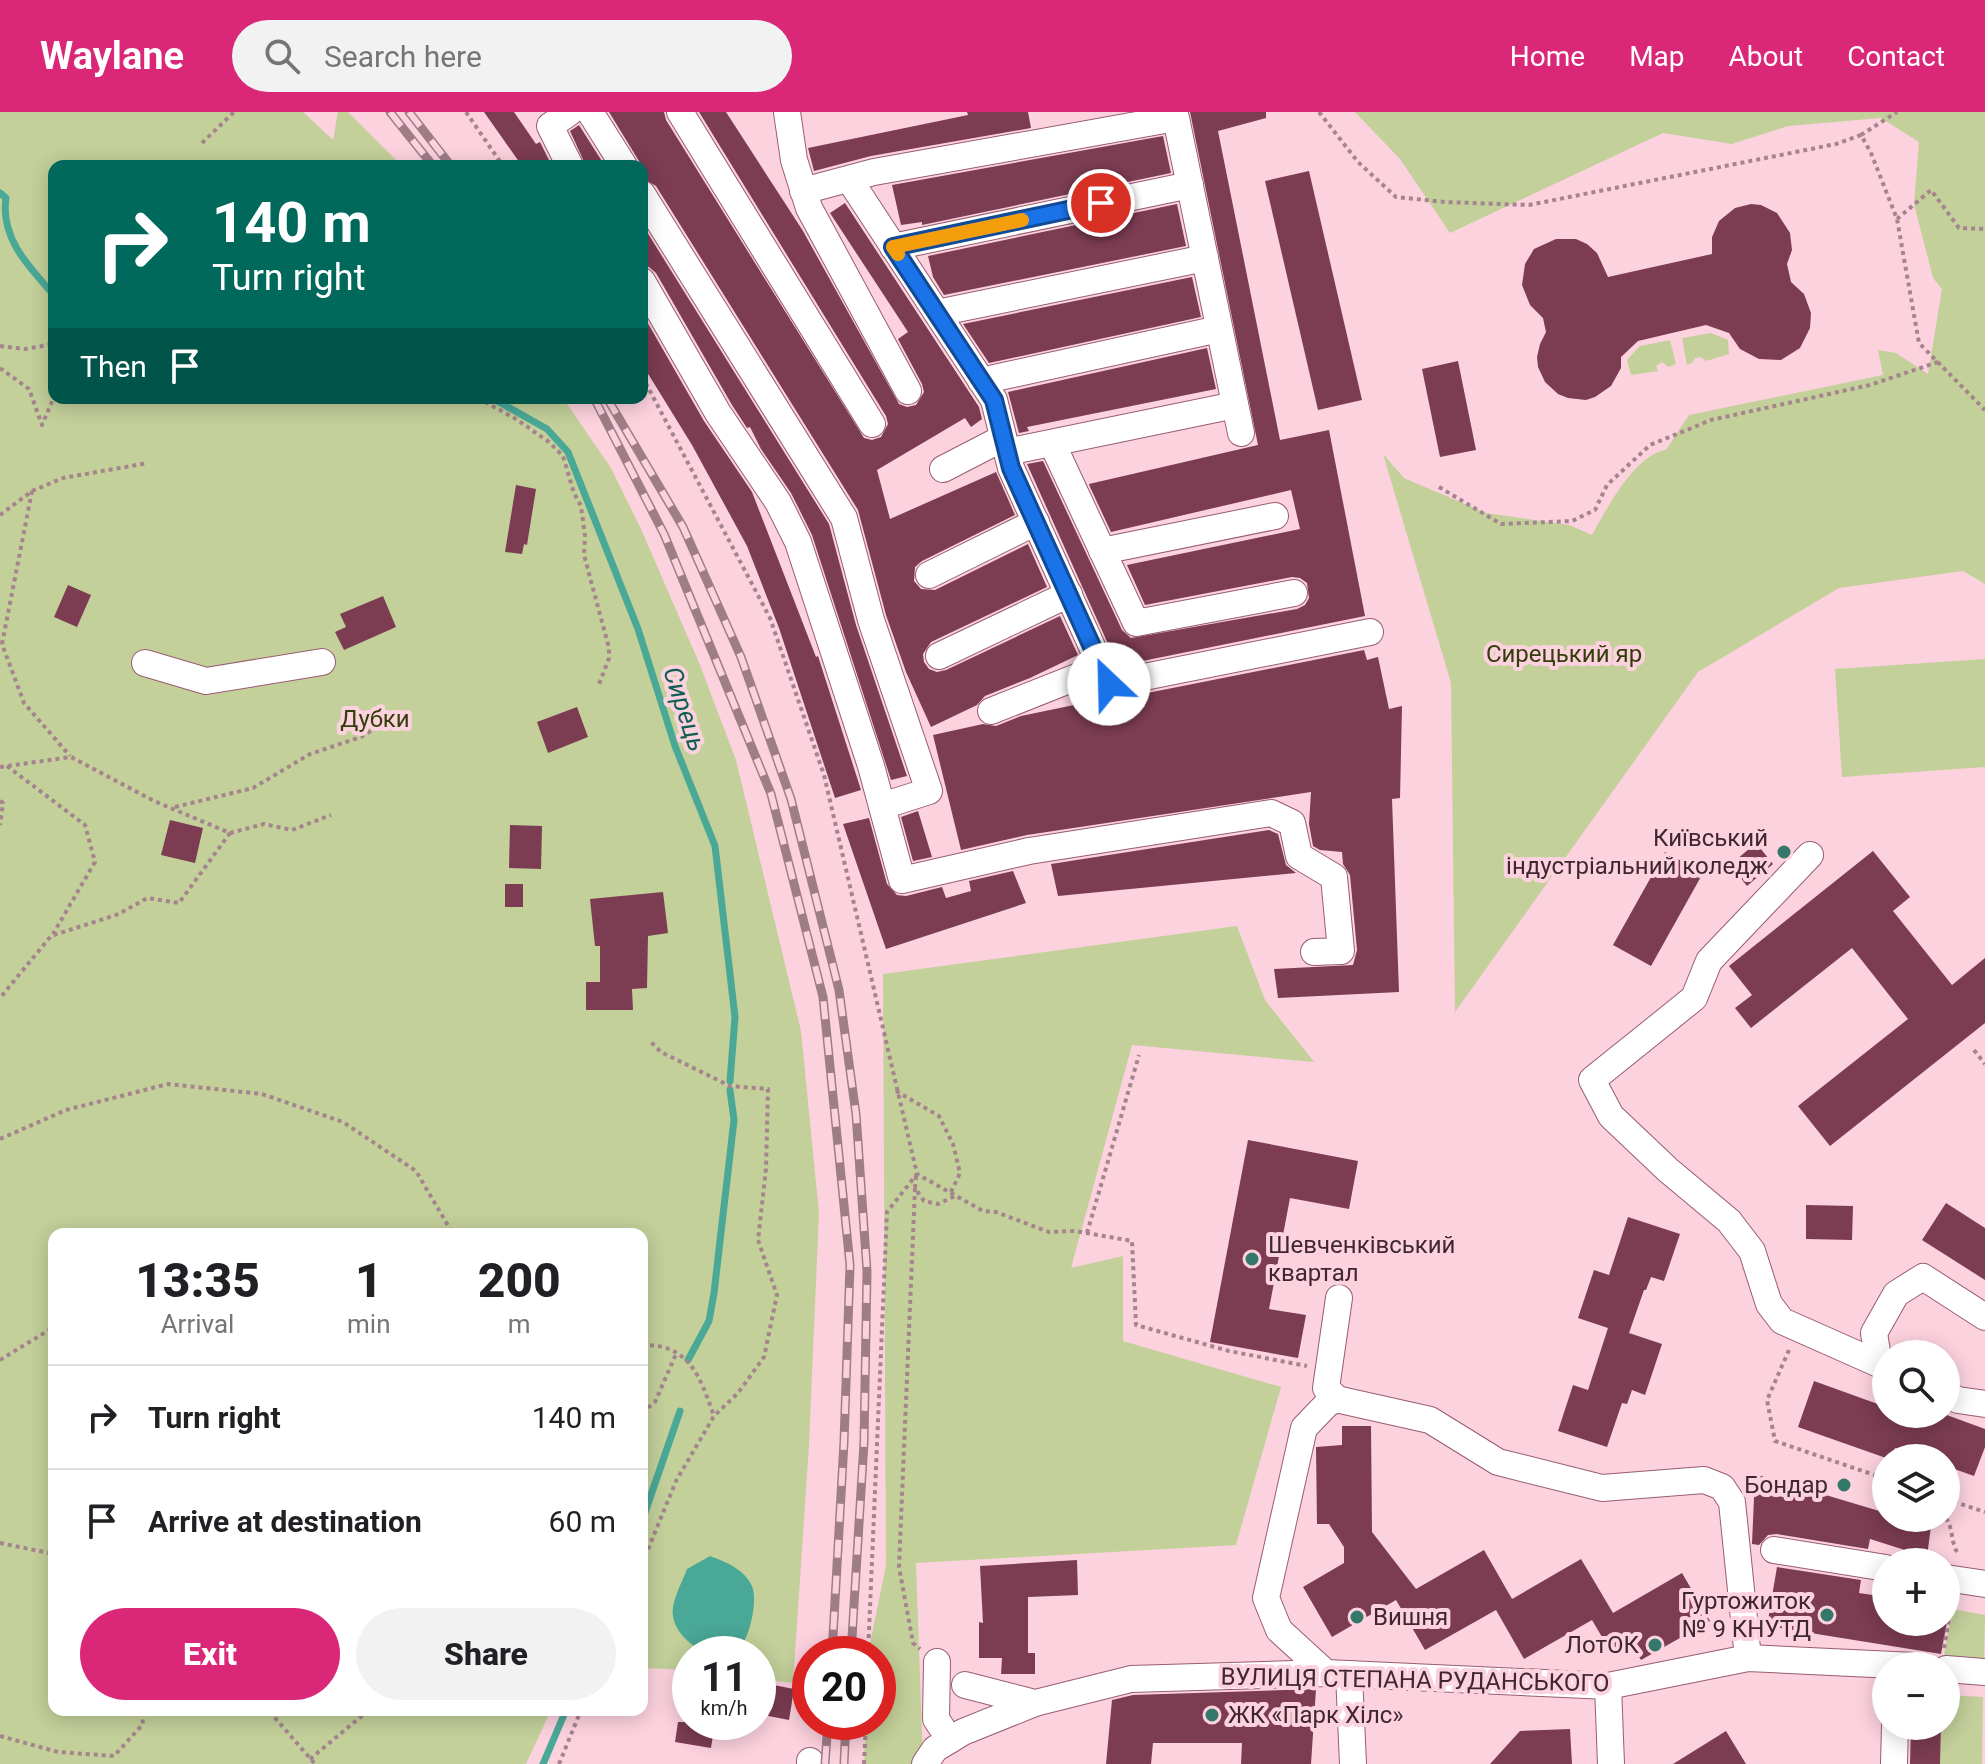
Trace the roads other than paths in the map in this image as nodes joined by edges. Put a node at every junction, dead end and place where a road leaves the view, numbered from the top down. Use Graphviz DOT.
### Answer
graph roads {
  1 [pos="570,112"];
  2 [pos="590,112"];
  3 [pos="680,112"];
  4 [pos="787,112"];
  5 [pos="567,160"];
  6 [pos="620,160"];
  7 [pos="849,179"];
  8 [pos="1190,185"];
  9 [pos="803,191"];
  10 [pos="648,204"];
  11 [pos="893,247"];
  12 [pos="1205,258"];
  13 [pos="648,291"];
  14 [pos="937,313"];
  15 [pos="1219,329"];
  16 [pos="981,381"];
  17 [pos="908,391"];
  18 [pos="1235,405"];
  19 [pos="872,424"];
  20 [pos="1241,433"];
  21 [pos="1052,443"];
  22 [pos="1005,445"];
  23 [pos="943,469"];
  24 [pos="1275,516"];
  25 [pos="1036,522"];
  26 [pos="1102,551"];
  27 [pos="929,575"];
  28 [pos="1294,593"];
  29 [pos="1069,594"];
  30 [pos="1370,632"];
  31 [pos="939,656"];
  32 [pos="322,662"];
  33 [pos="145,663"];
  34 [pos="1102,667"];
  35 [pos="991,711"];
  36 [pos="882,806"];
  37 [pos="1810,855"];
  38 [pos="1314,952"];
  39 [pos="1339,1298"];
  40 [pos="1985,1317"];
  41 [pos="1876,1340"];
  42 [pos="1872,1361"];
  43 [pos="1338,1400"];
  44 [pos="1960,1400"];
  45 [pos="1985,1404"];
  46 [pos="1774,1550"];
  47 [pos="1872,1566"];
  48 [pos="1748,1658"];
  49 [pos="937,1662"];
  50 [pos="1872,1664"];
  51 [pos="1960,1667"];
  52 [pos="1985,1672"];
  53 [pos="1338,1674"];
  54 [pos="965,1685"];
  55 [pos="1608,1686"];
  56 [pos="1035,1703"];
  57 [pos="950,1740"];
  58 [pos="1895,1740"];
  59 [pos="925,1764"];
  60 [pos="1353,1764"];
  61 [pos="1611,1764"];
  62 [pos="1894,1764"];
  1 -- 5 [label="street"];
  2 -- 6 [label="street"];
  3 -- 19 [label="street"];
  4 -- 9 [label="street"];
  7 -- 8 [label="street"];
  7 -- 9 [label="street"];
  7 -- 11 [label="street"];
  8 -- 11 [label="street"];
  8 -- 12 [label="street"];
  9 -- 17 [label="street"];
  10 -- 36 [label="street"];
  11 -- 14 [label="street"];
  12 -- 14 [label="street"];
  12 -- 15 [label="street"];
  13 -- 36 [label="street"];
  14 -- 16 [label="street"];
  15 -- 16 [label="street"];
  15 -- 18 [label="street"];
  16 -- 22 [label="street"];
  18 -- 20 [label="street"];
  18 -- 21 [label="street"];
  21 -- 22 [label="street"];
  21 -- 26 [label="street"];
  22 -- 23 [label="street"];
  22 -- 25 [label="street"];
  24 -- 26 [label="street"];
  25 -- 27 [label="street"];
  25 -- 29 [label="street"];
  26 -- 28 [label="street"];
  29 -- 31 [label="street"];
  29 -- 34 [label="street"];
  30 -- 34 [label="street"];
  32 -- 33 [label="street"];
  34 -- 35 [label="street"];
  36 -- 38 [label="street"];
  37 -- 42 [label="street"];
  39 -- 43 [label="street"];
  40 -- 41 [label="street"];
  43 -- 48 [label="street"];
  43 -- 53 [label="street"];
  44 -- 45 [label="street"];
  46 -- 47 [label="street"];
  48 -- 50 [label="street, ВУЛИЦЯ СТЕПАНА РУДАНСЬКОГО"];
  48 -- 55 [label="street, ВУЛИЦЯ СТЕПАНА РУДАНСЬКОГО"];
  49 -- 57 [label="street"];
  51 -- 52 [label="street"];
  53 -- 55 [label="street, ВУЛИЦЯ СТЕПАНА РУДАНСЬКОГО"];
  53 -- 56 [label="street, ВУЛИЦЯ СТЕПАНА РУДАНСЬКОГО"];
  53 -- 60 [label="street"];
  54 -- 56 [label="street, ВУЛИЦЯ СТЕПАНА РУДАНСЬКОГО"];
  55 -- 61 [label="street"];
  56 -- 57 [label="street"];
  57 -- 59 [label="street"];
  58 -- 62 [label="street"];
}
